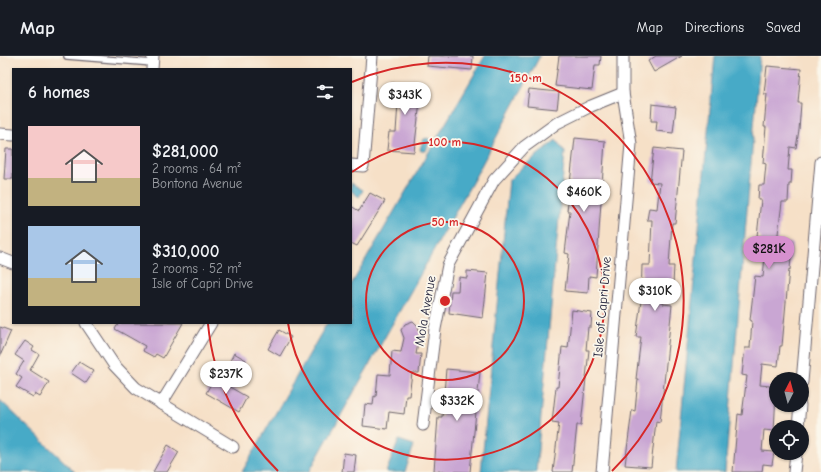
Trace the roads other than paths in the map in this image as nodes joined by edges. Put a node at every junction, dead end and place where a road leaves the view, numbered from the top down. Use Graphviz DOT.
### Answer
graph roads {
  1 [pos="67,56"];
  2 [pos="372,56"];
  3 [pos="623,56"];
  4 [pos="153,63"];
  5 [pos="623,93"];
  6 [pos="0,134"];
  7 [pos="12,135"];
  8 [pos="821,162"];
  9 [pos="352,165"];
  10 [pos="0,258"];
  11 [pos="12,263"];
  12 [pos="87,324"];
  13 [pos="210,324"];
  14 [pos="803,372"];
  15 [pos="161,404"];
  16 [pos="423,425"];
  17 [pos="233,447"];
  18 [pos="795,460"];
  19 [pos="602,472"];
  20 [pos="794,472"];
  1 -- 4 [label="lane"];
  2 -- 9 [label="street"];
  3 -- 5 [label="street, Isle of Capri Drive"];
  5 -- 16 [label="street, Mola Avenue"];
  5 -- 19 [label="street, Isle of Capri Drive"];
  6 -- 7 [label="street"];
  8 -- 14 [label="street"];
  10 -- 11 [label="street"];
  12 -- 15 [label="street"];
  13 -- 15 [label="street"];
  15 -- 17 [label="street"];
  18 -- 20 [label="street"];
}
